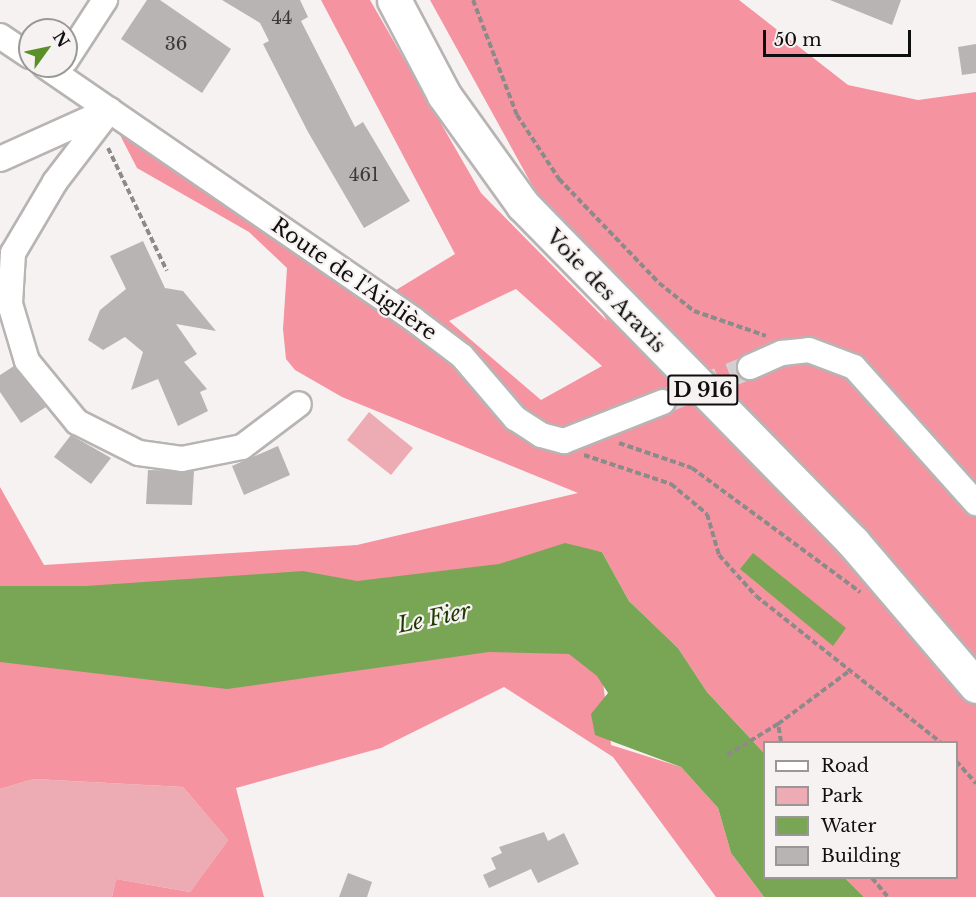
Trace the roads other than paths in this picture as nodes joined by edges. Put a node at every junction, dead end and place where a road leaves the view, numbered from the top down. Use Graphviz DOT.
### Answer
graph roads {
  1 [pos="105,0"];
  2 [pos="394,0"];
  3 [pos="0,36"];
  4 [pos="78,38"];
  5 [pos="18,48"];
  6 [pos="67,78"];
  7 [pos="104,118"];
  8 [pos="0,159"];
  9 [pos="750,367"];
  10 [pos="663,402"];
  11 [pos="299,404"];
  12 [pos="976,503"];
  13 [pos="976,686"];
  1 -- 4 [label="street"];
  2 -- 13 [label="highway, Voie des Aravis / D 916"];
  3 -- 5 [label="street"];
  6 -- 7 [label="street, Route de l'Aiglière"];
  7 -- 8 [label="street"];
  7 -- 10 [label="street, Route de l'Aiglière"];
  7 -- 11 [label="street"];
  9 -- 12 [label="street"];
}
